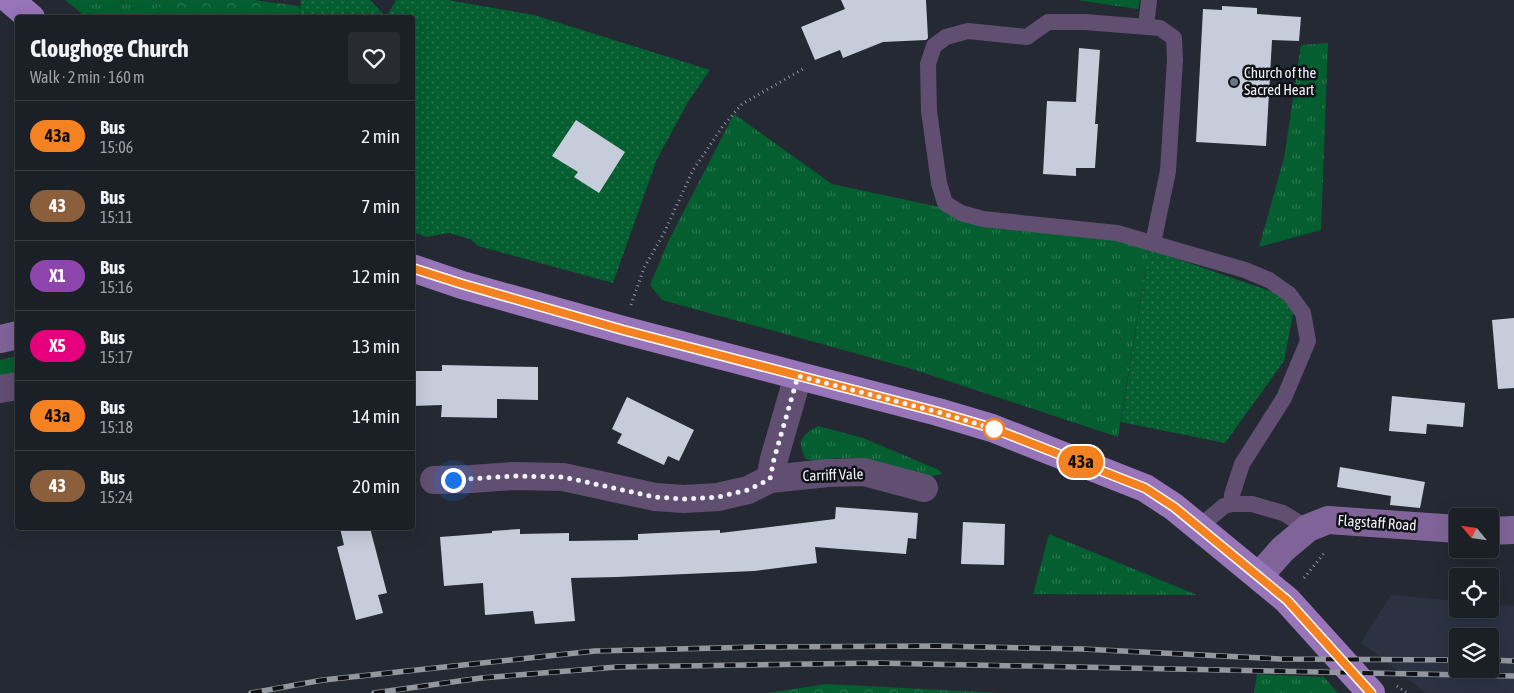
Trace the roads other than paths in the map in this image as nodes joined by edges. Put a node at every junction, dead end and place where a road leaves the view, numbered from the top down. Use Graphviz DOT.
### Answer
graph roads {
  1 [pos="10,0"];
  2 [pos="1149,0"];
  3 [pos="28,15"];
  4 [pos="1146,26"];
  5 [pos="1153,243"];
  6 [pos="415,269"];
  7 [pos="15,336"];
  8 [pos="0,339"];
  9 [pos="798,376"];
  10 [pos="15,386"];
  11 [pos="0,389"];
  12 [pos="770,479"];
  13 [pos="434,480"];
  14 [pos="924,488"];
  15 [pos="1232,504"];
  16 [pos="1199,527"];
  17 [pos="1308,528"];
  18 [pos="1449,528"];
  19 [pos="1514,530"];
  20 [pos="1499,531"];
  21 [pos="1259,576"];
  22 [pos="1371,693"];
  1 -- 3 [label="main road"];
  2 -- 4 [label="lane"];
  4 -- 5 [label="lane"];
  4 -- 5 [label="lane"];
  5 -- 15 [label="lane"];
  6 -- 9 [label="main road"];
  7 -- 8 [label="street"];
  9 -- 12 [label="street"];
  9 -- 16 [label="main road"];
  10 -- 11 [label="street"];
  12 -- 13 [label="street, Carriff Vale"];
  12 -- 14 [label="street, Carriff Vale"];
  15 -- 16 [label="lane"];
  15 -- 17 [label="lane"];
  16 -- 21 [label="main road"];
  17 -- 18 [label="street, Flagstaff Road"];
  17 -- 21 [label="street, Flagstaff Road"];
  19 -- 20 [label="street"];
  21 -- 22 [label="main road"];
}
